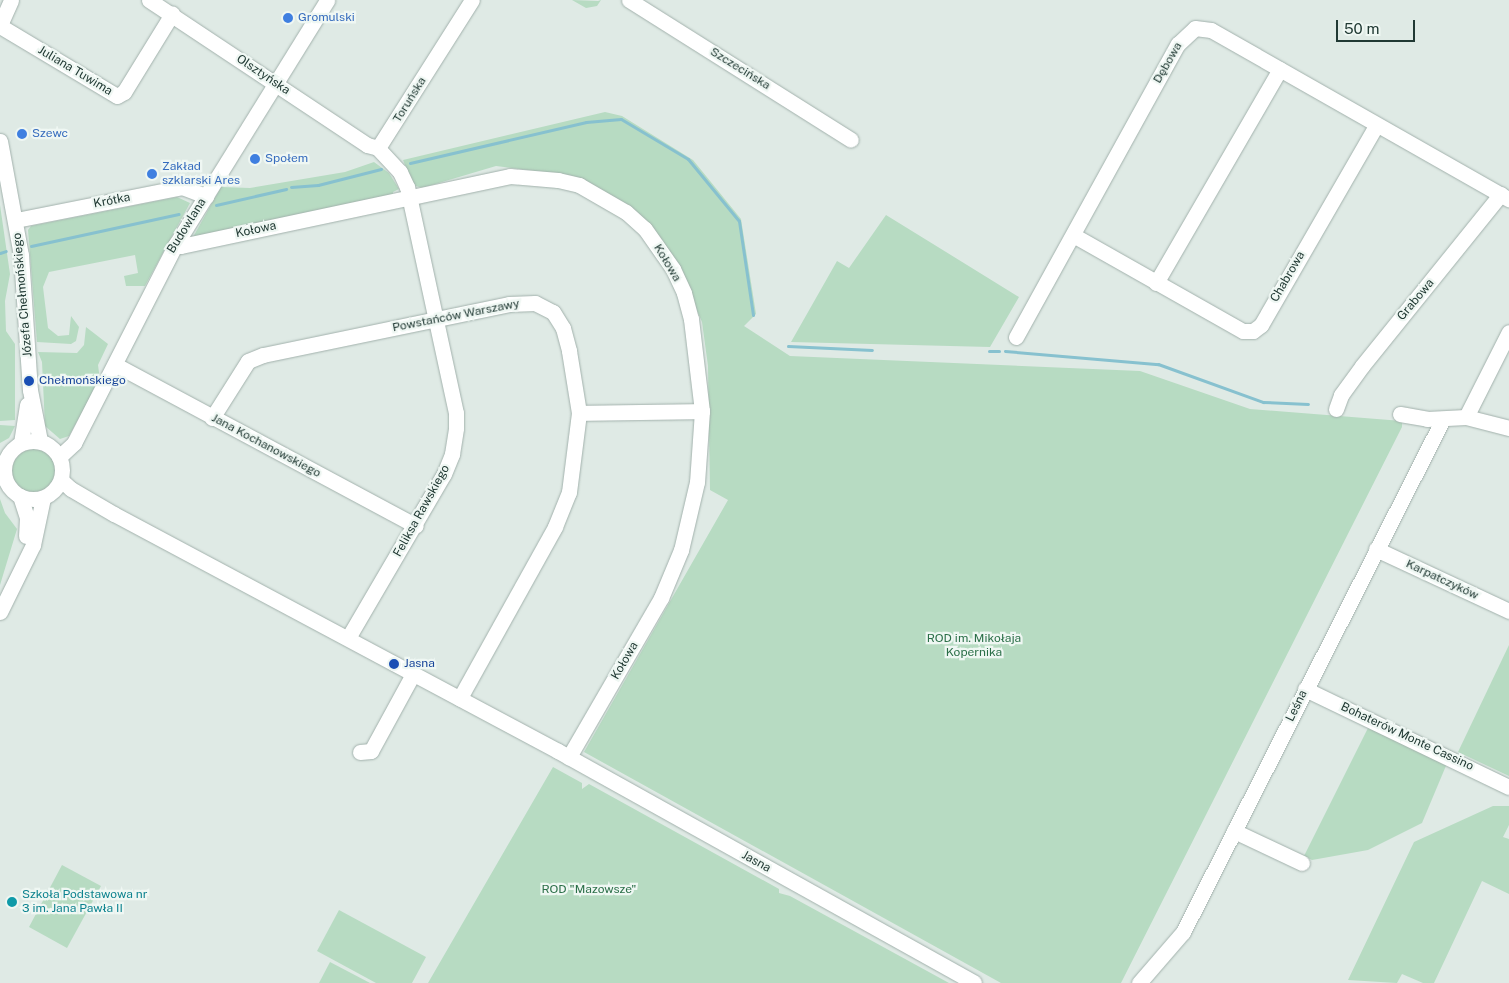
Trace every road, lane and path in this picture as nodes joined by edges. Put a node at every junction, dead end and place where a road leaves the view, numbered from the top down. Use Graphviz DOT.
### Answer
graph roads {
  1 [pos="11,0"];
  2 [pos="149,0"];
  3 [pos="327,0"];
  4 [pos="472,0"];
  5 [pos="628,0"];
  6 [pos="172,14"];
  7 [pos="0,26"];
  8 [pos="1280,70"];
  9 [pos="275,84"];
  10 [pos="1376,126"];
  11 [pos="851,140"];
  12 [pos="0,141"];
  13 [pos="378,148"];
  14 [pos="206,196"];
  15 [pos="1505,196"];
  16 [pos="409,197"];
  17 [pos="16,220"];
  18 [pos="1074,235"];
  19 [pos="176,244"];
  20 [pos="1156,283"];
  21 [pos="436,319"];
  22 [pos="1509,332"];
  23 [pos="1016,337"];
  24 [pos="116,365"];
  25 [pos="30,390"];
  26 [pos="1336,409"];
  27 [pos="702,411"];
  28 [pos="579,413"];
  29 [pos="1400,414"];
  30 [pos="1466,417"];
  31 [pos="212,418"];
  32 [pos="1443,419"];
  33 [pos="1509,428"];
  34 [pos="40,441"];
  35 [pos="21,444"];
  36 [pos="59,456"];
  37 [pos="61,480"];
  38 [pos="20,496"];
  39 [pos="47,496"];
  40 [pos="114,514"];
  41 [pos="416,526"];
  42 [pos="1376,549"];
  43 [pos="20,569"];
  44 [pos="1509,611"];
  45 [pos="0,612"];
  46 [pos="348,638"];
  47 [pos="413,674"];
  48 [pos="1305,689"];
  49 [pos="460,698"];
  50 [pos="360,752"];
  51 [pos="569,758"];
  52 [pos="1509,787"];
  53 [pos="1234,831"];
  54 [pos="1302,863"];
  55 [pos="974,983"];
  56 [pos="1138,983"];
  1 -- 7 [label="street"];
  2 -- 6 [label="street, Olsztyńska"];
  3 -- 9 [label="street, Budowlana"];
  4 -- 13 [label="street, Toruńska"];
  5 -- 11 [label="street, Szczecińska"];
  6 -- 7 [label="street, Juliana Tuwima"];
  6 -- 9 [label="street, Olsztyńska"];
  8 -- 10 [label="street, Dębowa"];
  8 -- 18 [label="street, Dębowa"];
  8 -- 20 [label="street"];
  9 -- 13 [label="street, Olsztyńska"];
  9 -- 14 [label="street, Budowlana"];
  10 -- 15 [label="street, Dębowa"];
  10 -- 20 [label="street, Chabrowa"];
  12 -- 17 [label="street, Józefa Chełmońskiego"];
  13 -- 16 [label="street"];
  14 -- 17 [label="street, Krótka"];
  14 -- 19 [label="street, Budowlana"];
  15 -- 26 [label="street, Grabowa"];
  16 -- 19 [label="street, Kołowa"];
  16 -- 21 [label="street, Feliksa Rawskiego"];
  16 -- 27 [label="street, Kołowa"];
  17 -- 25 [label="street, Józefa Chełmońskiego"];
  18 -- 20 [label="street, Chabrowa"];
  18 -- 23 [label="street, Dębowa"];
  19 -- 24 [label="street, Budowlana"];
  21 -- 28 [label="street, Powstańców Warszawy"];
  21 -- 31 [label="street, Powstańców Warszawy"];
  21 -- 41 [label="street, Feliksa Rawskiego"];
  22 -- 30 [label="street"];
  24 -- 31 [label="street, Jana Kochanowskiego"];
  24 -- 36 [label="street, Budowlana"];
  25 -- 34 [label="street, Józefa Chełmońskiego"];
  25 -- 35 [label="street, Józefa Chełmońskiego"];
  27 -- 28 [label="street"];
  27 -- 51 [label="street, Kołowa"];
  28 -- 49 [label="street, Powstańców Warszawy"];
  29 -- 32 [label="street"];
  30 -- 32 [label="street"];
  30 -- 33 [label="street"];
  31 -- 41 [label="street, Jana Kochanowskiego"];
  32 -- 42 [label="street, Leśna"];
  34 -- 35 [label="street"];
  34 -- 36 [label="street"];
  35 -- 38 [label="street"];
  36 -- 37 [label="street"];
  37 -- 39 [label="street"];
  37 -- 40 [label="street, Jasna"];
  38 -- 39 [label="street"];
  38 -- 43 [label="street"];
  39 -- 40 [label="street, Jasna"];
  39 -- 43 [label="street"];
  40 -- 46 [label="street, Jasna"];
  41 -- 46 [label="street, Feliksa Rawskiego"];
  42 -- 44 [label="street, Karpatczyków"];
  42 -- 48 [label="street, Leśna"];
  43 -- 45 [label="street"];
  46 -- 47 [label="street, Jasna"];
  47 -- 49 [label="street, Jasna"];
  47 -- 50 [label="street"];
  48 -- 52 [label="street, Bohaterów Monte Cassino"];
  48 -- 53 [label="street, Leśna"];
  49 -- 51 [label="street, Jasna"];
  51 -- 55 [label="street, Jasna"];
  53 -- 54 [label="street"];
  53 -- 56 [label="street, Leśna"];
}
